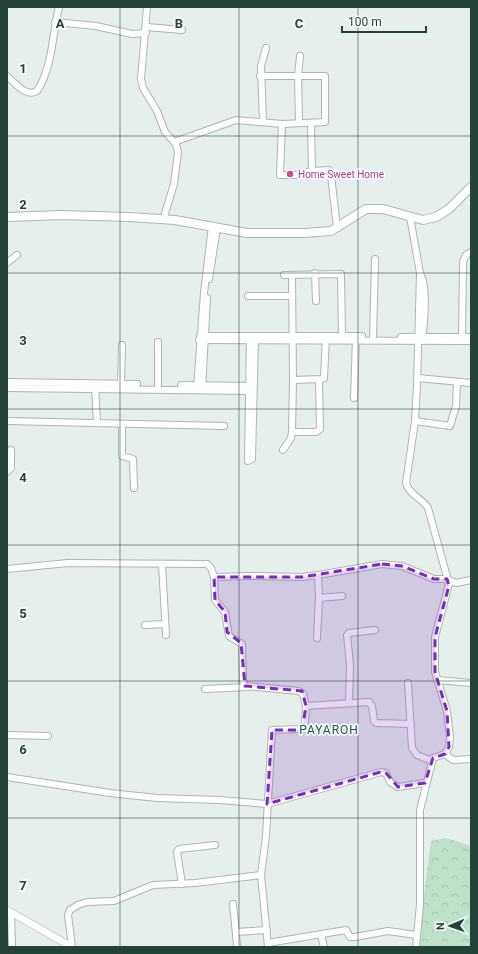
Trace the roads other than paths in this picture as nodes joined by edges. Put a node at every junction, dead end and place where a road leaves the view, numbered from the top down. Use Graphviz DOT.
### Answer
graph roads {
  1 [pos="59,7"];
  2 [pos="147,7"];
  3 [pos="55,22"];
  4 [pos="146,30"];
  5 [pos="182,30"];
  6 [pos="266,48"];
  7 [pos="300,56"];
  8 [pos="7,76"];
  9 [pos="260,76"];
  10 [pos="298,76"];
  11 [pos="263,122"];
  12 [pos="298,122"];
  13 [pos="311,123"];
  14 [pos="282,124"];
  15 [pos="174,142"];
  16 [pos="312,171"];
  17 [pos="471,187"];
  18 [pos="410,216"];
  19 [pos="7,217"];
  20 [pos="163,220"];
  21 [pos="215,227"];
  22 [pos="336,228"];
  23 [pos="471,252"];
  24 [pos="17,255"];
  25 [pos="374,259"];
  26 [pos="7,263"];
  27 [pos="315,273"];
  28 [pos="284,275"];
  29 [pos="292,275"];
  30 [pos="248,296"];
  31 [pos="291,296"];
  32 [pos="316,301"];
  33 [pos="326,337"];
  34 [pos="471,337"];
  35 [pos="202,338"];
  36 [pos="252,338"];
  37 [pos="293,338"];
  38 [pos="342,338"];
  39 [pos="356,338"];
  40 [pos="373,338"];
  41 [pos="420,339"];
  42 [pos="462,339"];
  43 [pos="471,341"];
  44 [pos="158,342"];
  45 [pos="122,345"];
  46 [pos="418,378"];
  47 [pos="293,380"];
  48 [pos="319,380"];
  49 [pos="7,382"];
  50 [pos="457,383"];
  51 [pos="471,383"];
  52 [pos="121,384"];
  53 [pos="158,385"];
  54 [pos="95,386"];
  55 [pos="7,388"];
  56 [pos="199,388"];
  57 [pos="251,389"];
  58 [pos="354,398"];
  59 [pos="7,421"];
  60 [pos="415,421"];
  61 [pos="97,423"];
  62 [pos="122,424"];
  63 [pos="224,426"];
  64 [pos="292,432"];
  65 [pos="11,450"];
  66 [pos="283,450"];
  67 [pos="7,472"];
  68 [pos="134,488"];
  69 [pos="162,564"];
  70 [pos="7,569"];
  71 [pos="318,575"];
  72 [pos="214,577"];
  73 [pos="447,579"];
  74 [pos="471,580"];
  75 [pos="342,596"];
  76 [pos="319,598"];
  77 [pos="145,624"];
  78 [pos="165,624"];
  79 [pos="376,630"];
  80 [pos="166,635"];
  81 [pos="317,638"];
  82 [pos="437,680"];
  83 [pos="408,683"];
  84 [pos="471,683"];
  85 [pos="248,687"];
  86 [pos="205,689"];
  87 [pos="349,703"];
  88 [pos="306,706"];
  89 [pos="410,724"];
  90 [pos="7,735"];
  91 [pos="48,736"];
  92 [pos="446,754"];
  93 [pos="433,758"];
  94 [pos="471,759"];
  95 [pos="7,777"];
  96 [pos="426,783"];
  97 [pos="267,804"];
  98 [pos="215,845"];
  99 [pos="261,875"];
  100 [pos="182,884"];
  101 [pos="234,904"];
  102 [pos="9,911"];
  103 [pos="267,930"];
  104 [pos="236,932"];
  105 [pos="321,935"];
  106 [pos="416,935"];
  107 [pos="237,945"];
  108 [pos="268,945"];
  109 [pos="12,947"];
  110 [pos="72,947"];
  111 [pos="324,947"];
  112 [pos="416,947"];
  1 -- 3 [label="street"];
  2 -- 4 [label="street"];
  3 -- 4 [label="street"];
  3 -- 8 [label="street"];
  4 -- 5 [label="street"];
  4 -- 15 [label="street"];
  6 -- 9 [label="street"];
  7 -- 10 [label="street"];
  9 -- 10 [label="street"];
  9 -- 11 [label="street"];
  10 -- 12 [label="street"];
  10 -- 13 [label="street"];
  11 -- 14 [label="street"];
  11 -- 15 [label="street"];
  12 -- 13 [label="street"];
  12 -- 14 [label="street"];
  13 -- 16 [label="street"];
  14 -- 16 [label="street"];
  15 -- 20 [label="street"];
  16 -- 22 [label="street"];
  17 -- 18 [label="main road"];
  18 -- 22 [label="main road"];
  18 -- 41 [label="street"];
  19 -- 20 [label="main road"];
  20 -- 21 [label="main road"];
  21 -- 22 [label="main road"];
  21 -- 35 [label="street"];
  23 -- 42 [label="street"];
  24 -- 26 [label="street"];
  25 -- 40 [label="street"];
  27 -- 29 [label="street"];
  27 -- 32 [label="street"];
  27 -- 38 [label="street"];
  28 -- 29 [label="street"];
  29 -- 31 [label="street"];
  30 -- 31 [label="street"];
  31 -- 37 [label="street"];
  33 -- 37 [label="street"];
  33 -- 38 [label="street"];
  33 -- 48 [label="street"];
  34 -- 42 [label="street"];
  35 -- 36 [label="street"];
  35 -- 56 [label="street"];
  36 -- 37 [label="street"];
  36 -- 57 [label="street"];
  37 -- 47 [label="street"];
  38 -- 39 [label="street"];
  39 -- 40 [label="street"];
  39 -- 58 [label="street"];
  40 -- 41 [label="street"];
  41 -- 42 [label="street"];
  41 -- 46 [label="street"];
  42 -- 43 [label="street"];
  44 -- 53 [label="street"];
  45 -- 52 [label="street"];
  46 -- 50 [label="street"];
  46 -- 60 [label="street"];
  47 -- 48 [label="street"];
  47 -- 64 [label="street"];
  48 -- 64 [label="street"];
  49 -- 54 [label="street"];
  50 -- 51 [label="street"];
  50 -- 60 [label="street"];
  52 -- 53 [label="street"];
  52 -- 54 [label="street"];
  53 -- 56 [label="street"];
  54 -- 55 [label="street"];
  54 -- 56 [label="street"];
  54 -- 61 [label="street"];
  56 -- 57 [label="street"];
  57 -- 57 [label="street"];
  59 -- 61 [label="street"];
  60 -- 73 [label="street"];
  61 -- 62 [label="street"];
  62 -- 63 [label="street"];
  62 -- 68 [label="street"];
  64 -- 66 [label="street"];
  65 -- 67 [label="street"];
  69 -- 70 [label="street"];
  69 -- 72 [label="street"];
  69 -- 78 [label="street"];
  71 -- 72 [label="street"];
  71 -- 73 [label="street"];
  71 -- 76 [label="street"];
  72 -- 85 [label="street"];
  73 -- 74 [label="street"];
  73 -- 82 [label="street"];
  75 -- 76 [label="street"];
  76 -- 81 [label="street"];
  77 -- 78 [label="street"];
  78 -- 80 [label="street"];
  79 -- 87 [label="street"];
  82 -- 84 [label="street"];
  82 -- 92 [label="street"];
  83 -- 89 [label="street"];
  85 -- 86 [label="street"];
  85 -- 88 [label="street"];
  87 -- 88 [label="street"];
  87 -- 89 [label="street"];
  88 -- 97 [label="street"];
  89 -- 93 [label="street"];
  90 -- 91 [label="street"];
  92 -- 93 [label="street"];
  92 -- 94 [label="street"];
  93 -- 96 [label="street"];
  95 -- 97 [label="street"];
  96 -- 97 [label="street"];
  96 -- 106 [label="street"];
  97 -- 99 [label="street"];
  98 -- 100 [label="street"];
  99 -- 100 [label="street"];
  99 -- 103 [label="street"];
  100 -- 110 [label="street"];
  101 -- 104 [label="street"];
  102 -- 109 [label="street"];
  102 -- 110 [label="street"];
  103 -- 104 [label="street"];
  103 -- 108 [label="street"];
  104 -- 107 [label="street"];
  105 -- 106 [label="street"];
  105 -- 108 [label="street"];
  105 -- 111 [label="street"];
  106 -- 112 [label="street"];
}
